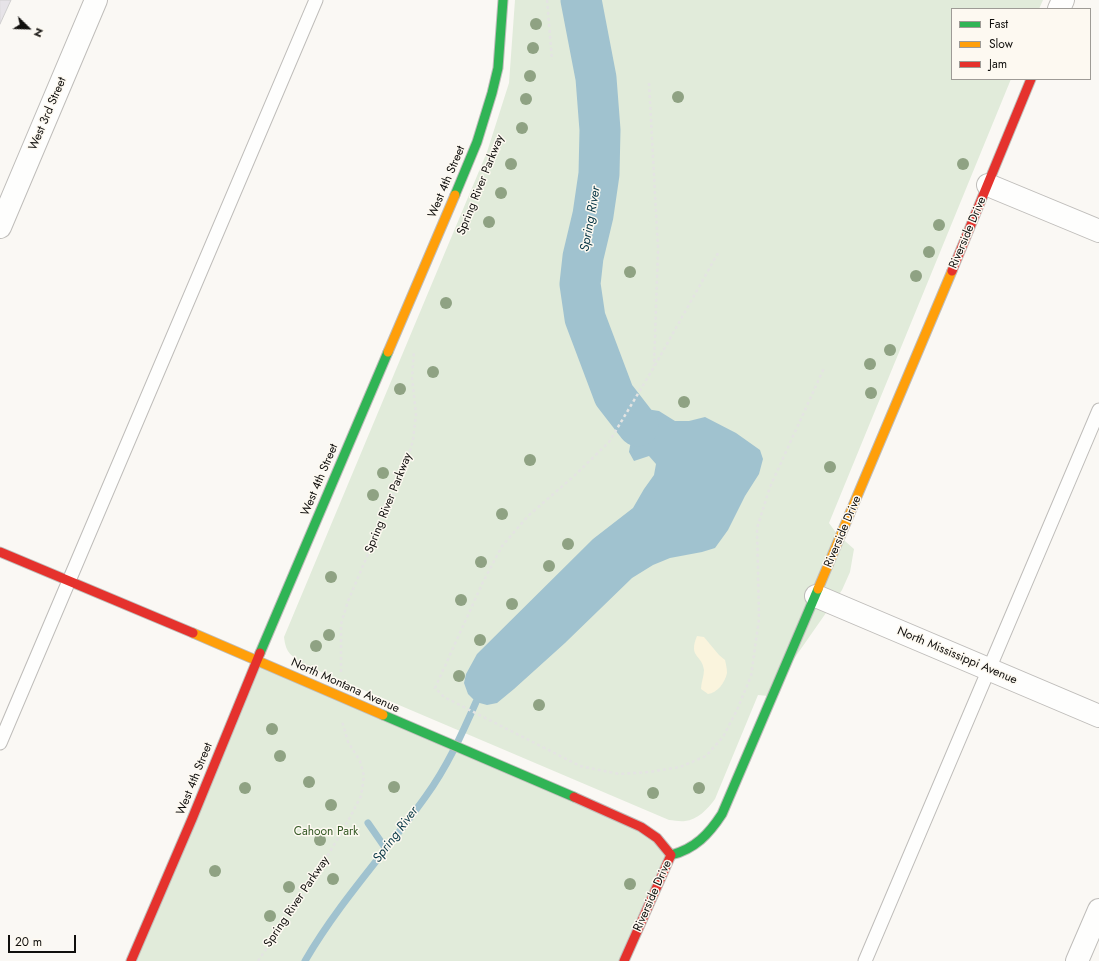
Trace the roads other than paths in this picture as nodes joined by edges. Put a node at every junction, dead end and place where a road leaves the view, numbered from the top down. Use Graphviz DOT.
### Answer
graph roads {
  1 [pos="96,0"];
  2 [pos="316,0"];
  3 [pos="503,0"];
  4 [pos="1031,80"];
  5 [pos="988,185"];
  6 [pos="0,227"];
  7 [pos="1099,231"];
  8 [pos="1099,410"];
  9 [pos="0,552"];
  10 [pos="70,581"];
  11 [pos="816,596"];
  12 [pos="257,660"];
  13 [pos="990,669"];
  14 [pos="1099,716"];
  15 [pos="0,743"];
  16 [pos="671,855"];
  17 [pos="1099,910"];
  18 [pos="131,961"];
  19 [pos="624,961"];
  20 [pos="865,961"];
  21 [pos="1077,961"];
  1 -- 6 [label="street, West 3rd Street"];
  2 -- 10 [label="lane"];
  3 -- 12 [label="street, West 4th Street"];
  4 -- 5 [label="street, Riverside Drive"];
  5 -- 7 [label="street"];
  5 -- 11 [label="street, Riverside Drive"];
  8 -- 13 [label="lane"];
  9 -- 10 [label="street, North Montana Avenue"];
  10 -- 12 [label="street, North Montana Avenue"];
  10 -- 15 [label="lane"];
  11 -- 13 [label="street, North Mississippi Avenue"];
  11 -- 16 [label="street, Riverside Drive"];
  12 -- 16 [label="street, North Montana Avenue"];
  12 -- 18 [label="street, West 4th Street"];
  13 -- 14 [label="street, North Mississippi Avenue"];
  13 -- 20 [label="lane"];
  16 -- 19 [label="street, Riverside Drive"];
  17 -- 21 [label="street"];
}
